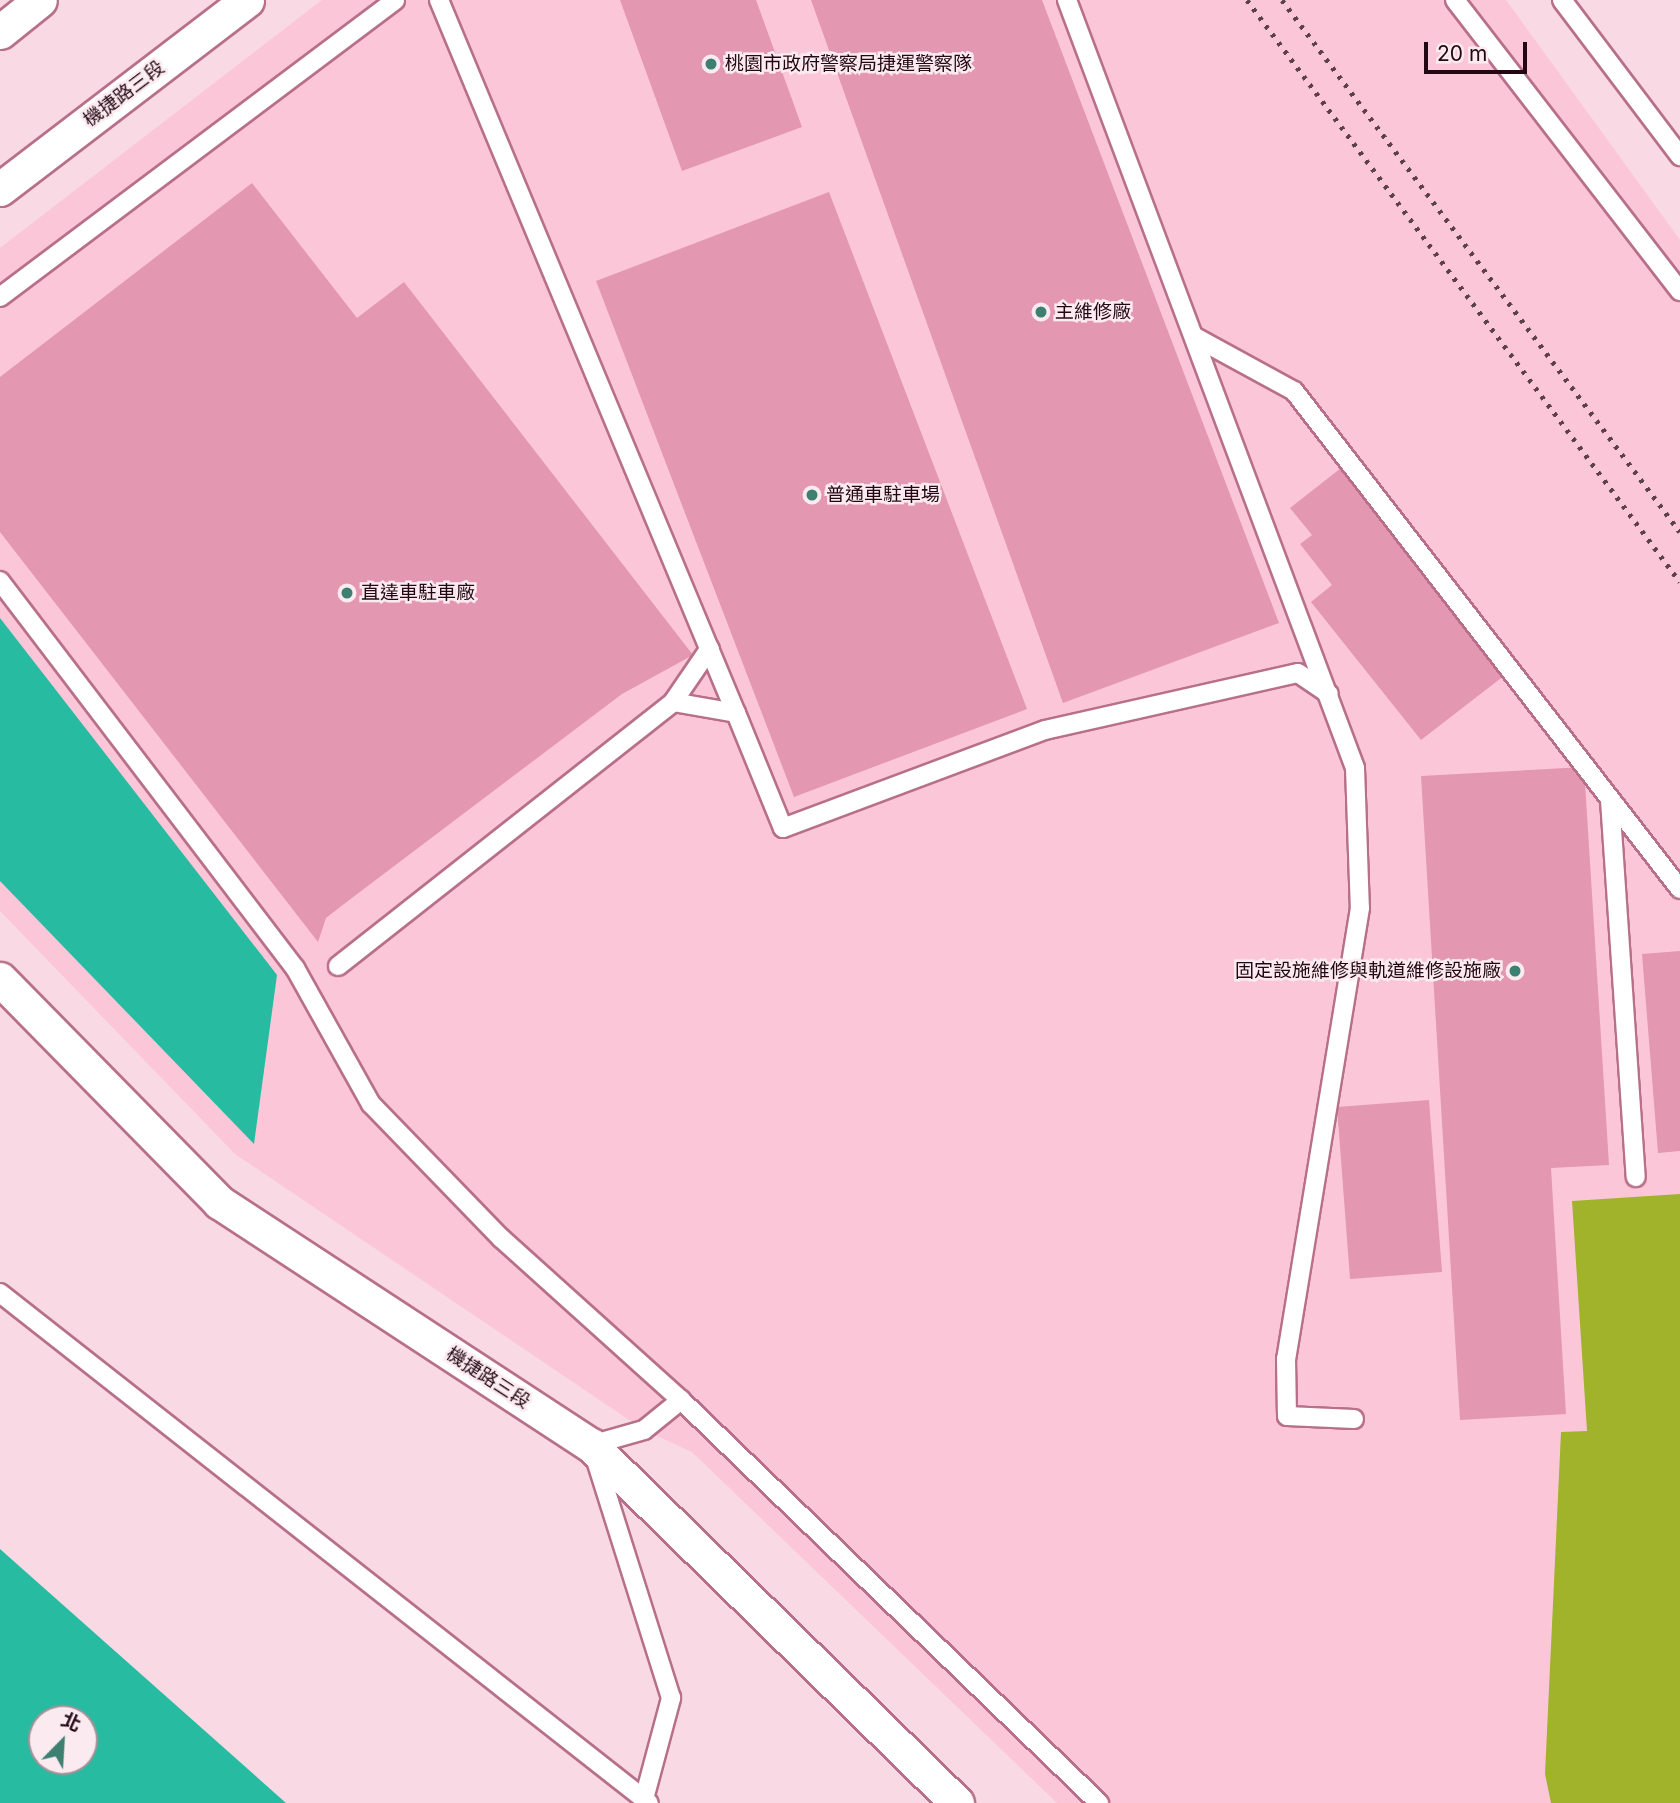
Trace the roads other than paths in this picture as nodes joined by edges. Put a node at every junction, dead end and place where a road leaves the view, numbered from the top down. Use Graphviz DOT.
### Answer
graph roads {
  1 [pos="247,0"];
  2 [pos="395,0"];
  3 [pos="439,0"];
  4 [pos="1067,0"];
  5 [pos="1455,0"];
  6 [pos="1562,0"];
  7 [pos="1680,156"];
  8 [pos="0,189"];
  9 [pos="1680,291"];
  10 [pos="0,297"];
  11 [pos="1195,337"];
  12 [pos="0,580"];
  13 [pos="710,648"];
  14 [pos="1329,694"];
  15 [pos="673,702"];
  16 [pos="736,713"];
  17 [pos="1611,800"];
  18 [pos="1680,889"];
  19 [pos="338,966"];
  20 [pos="0,979"];
  21 [pos="1636,1177"];
  22 [pos="0,1293"];
  23 [pos="681,1400"];
  24 [pos="1354,1419"];
  25 [pos="591,1445"];
  26 [pos="646,1801"];
  27 [pos="957,1803"];
  28 [pos="1099,1803"];
  1 -- 8 [label="street, 機捷路三段"];
  2 -- 10 [label="lane"];
  3 -- 13 [label="lane"];
  4 -- 11 [label="lane"];
  5 -- 9 [label="lane"];
  6 -- 7 [label="lane"];
  11 -- 14 [label="lane"];
  11 -- 17 [label="lane"];
  12 -- 23 [label="lane"];
  13 -- 15 [label="lane"];
  13 -- 16 [label="lane"];
  14 -- 16 [label="lane"];
  14 -- 24 [label="lane"];
  15 -- 16 [label="lane"];
  15 -- 19 [label="lane"];
  17 -- 18 [label="lane"];
  17 -- 21 [label="lane"];
  20 -- 25 [label="street, 機捷路三段"];
  22 -- 26 [label="lane"];
  23 -- 25 [label="lane"];
  23 -- 28 [label="lane"];
  25 -- 26 [label="lane"];
  25 -- 27 [label="street, 機捷路三段"];
}
